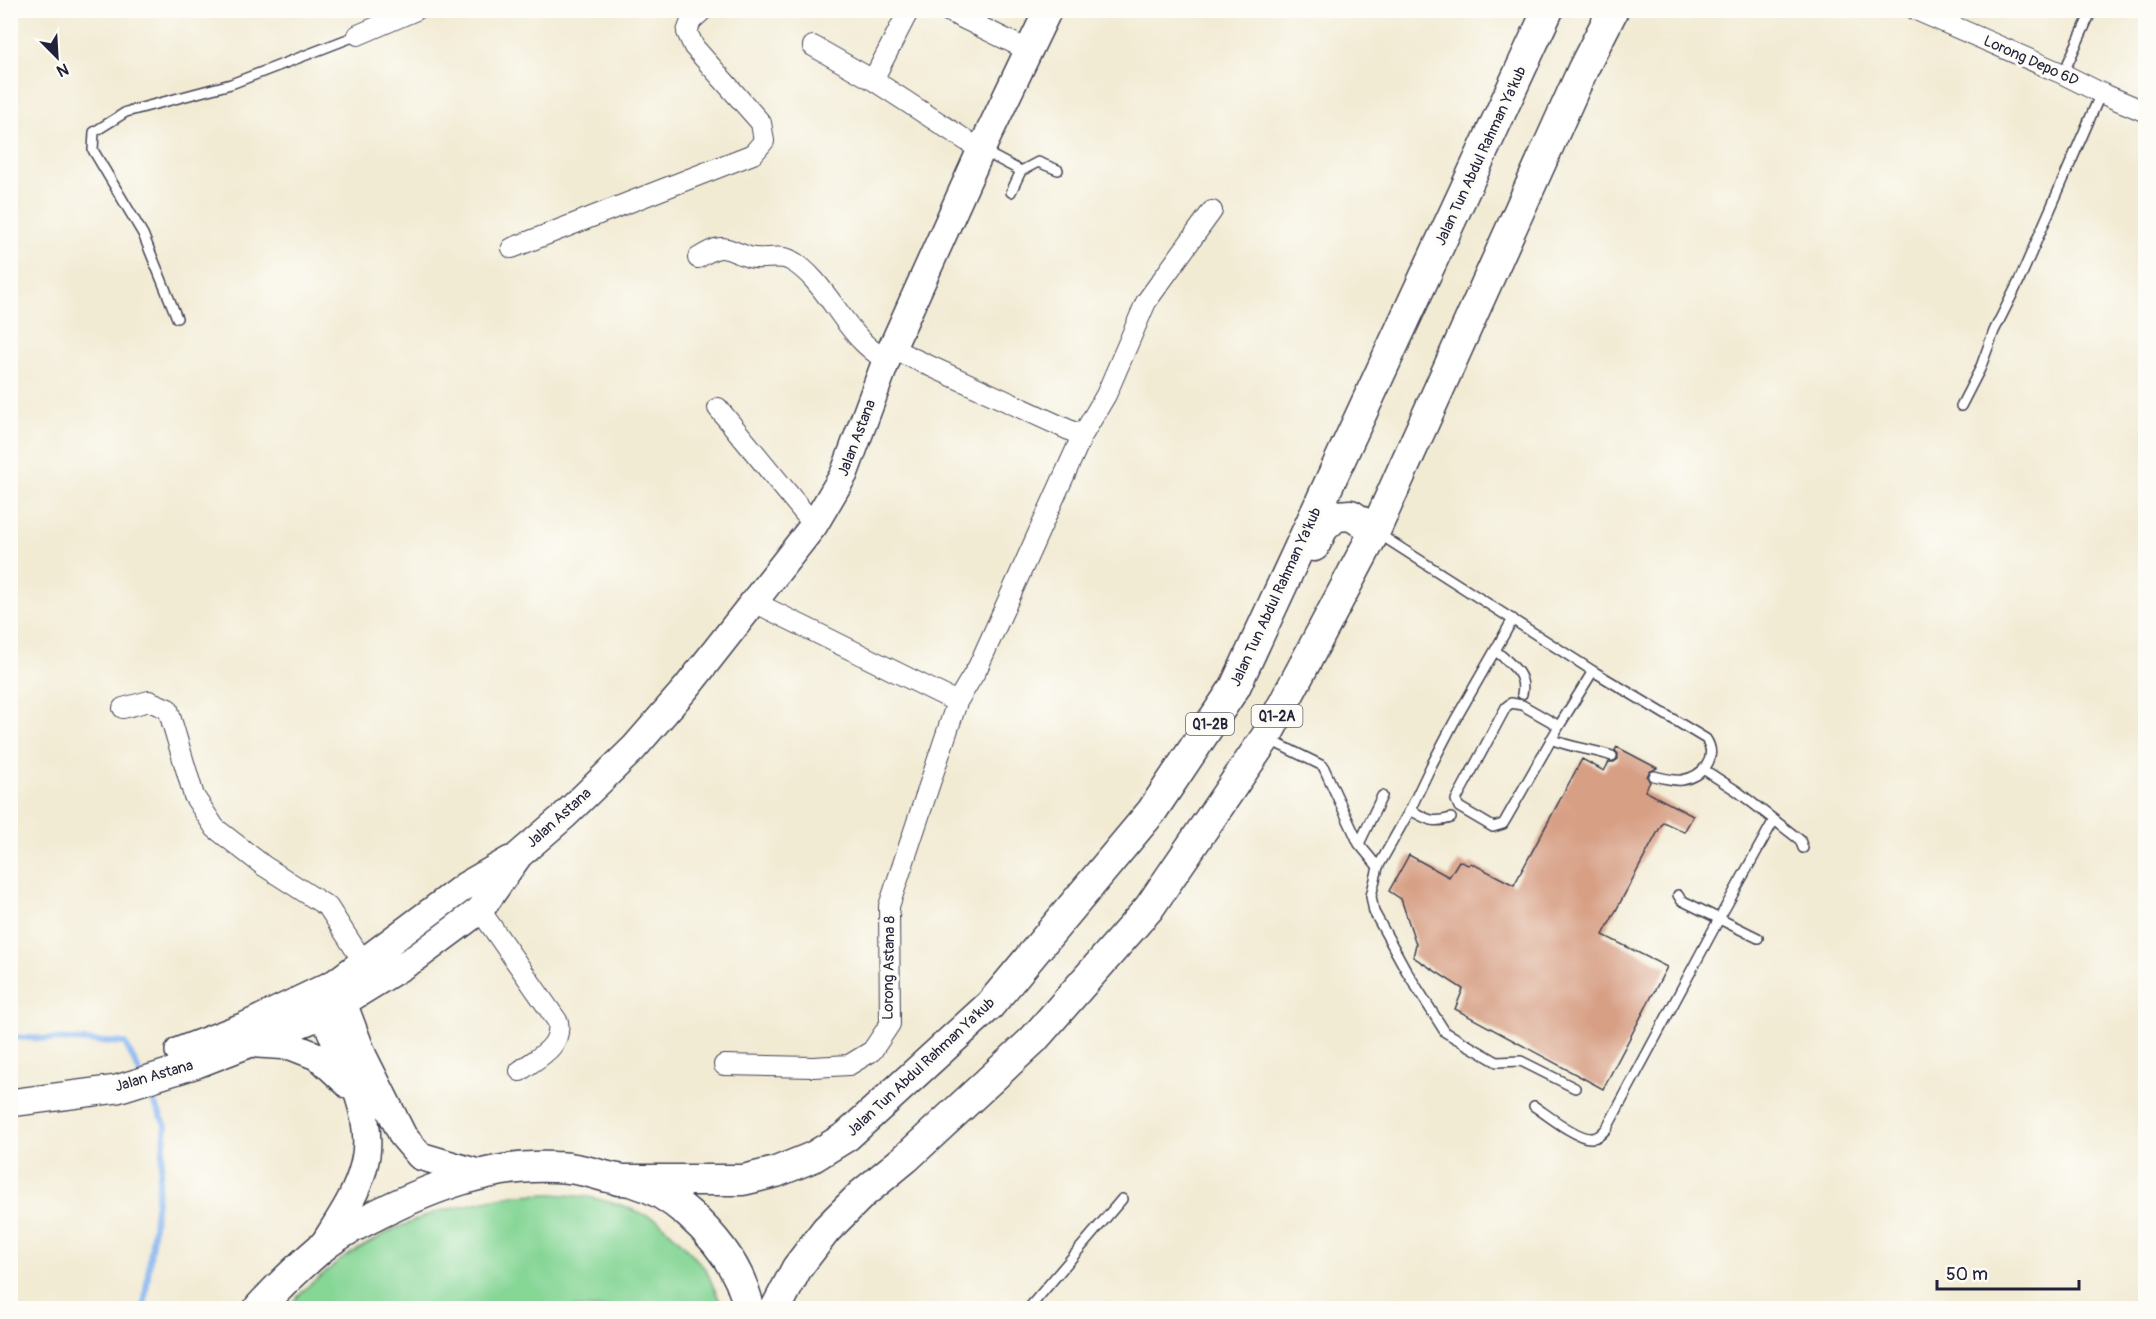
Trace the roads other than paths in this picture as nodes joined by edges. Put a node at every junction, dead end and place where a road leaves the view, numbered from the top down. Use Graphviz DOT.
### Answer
graph roads {
  1 [pos="416,10"];
  2 [pos="703,10"];
  3 [pos="909,10"];
  4 [pos="946,10"];
  5 [pos="1048,10"];
  6 [pos="1548,10"];
  7 [pos="1613,10"];
  8 [pos="1916,10"];
  9 [pos="2091,10"];
  10 [pos="358,35"];
  11 [pos="813,46"];
  12 [pos="1030,51"];
  13 [pos="2063,74"];
  14 [pos="873,80"];
  15 [pos="2101,93"];
  16 [pos="2145,112"];
  17 [pos="981,150"];
  18 [pos="1058,170"];
  19 [pos="1021,171"];
  20 [pos="1011,192"];
  21 [pos="1212,211"];
  22 [pos="512,248"];
  23 [pos="698,258"];
  24 [pos="177,318"];
  25 [pos="889,355"];
  26 [pos="1961,406"];
  27 [pos="718,408"];
  28 [pos="1082,436"];
  29 [pos="814,525"];
  30 [pos="1375,531"];
  31 [pos="752,601"];
  32 [pos="1513,619"];
  33 [pos="1495,650"];
  34 [pos="1593,671"];
  35 [pos="1235,687"];
  36 [pos="1522,694"];
  37 [pos="957,702"];
  38 [pos="123,708"];
  39 [pos="1559,726"];
  40 [pos="1266,737"];
  41 [pos="1551,740"];
  42 [pos="1612,756"];
  43 [pos="1703,769"];
  44 [pos="1654,776"];
  45 [pos="1382,796"];
  46 [pos="1410,810"];
  47 [pos="1451,818"];
  48 [pos="1774,820"];
  49 [pos="1359,844"];
  50 [pos="1803,848"];
  51 [pos="519,855"];
  52 [pos="1378,867"];
  53 [pos="1678,895"];
  54 [pos="480,910"];
  55 [pos="1719,919"];
  56 [pos="1758,938"];
  57 [pos="417,957"];
  58 [pos="364,963"];
  59 [pos="329,999"];
  60 [pos="253,1044"];
  61 [pos="363,1056"];
  62 [pos="724,1065"];
  63 [pos="155,1069"];
  64 [pos="520,1071"];
  65 [pos="1575,1088"];
  66 [pos="357,1093"];
  67 [pos="10,1103"];
  68 [pos="1534,1106"];
  69 [pos="481,1174"];
  70 [pos="618,1179"];
  71 [pos="1122,1198"];
  72 [pos="321,1248"];
  73 [pos="259,1308"];
  74 [pos="749,1308"];
  75 [pos="776,1308"];
  76 [pos="1029,1308"];
  1 -- 10 [label="street"];
  2 -- 22 [label="street"];
  3 -- 14 [label="street"];
  4 -- 12 [label="street"];
  5 -- 12 [label="main road, Jalan Astana"];
  6 -- 35 [label="main road, Jalan Tun Abdul Rahman Ya'kub / Q1-2B"];
  7 -- 30 [label="main road, Q1-2A"];
  8 -- 13 [label="street, Lorong Depo 6D"];
  9 -- 13 [label="lane"];
  10 -- 24 [label="lane"];
  11 -- 14 [label="street"];
  12 -- 17 [label="main road, Jalan Astana"];
  13 -- 15 [label="street, Lorong Depo 6D"];
  14 -- 17 [label="street"];
  15 -- 16 [label="street, Lorong Depo 6D"];
  15 -- 26 [label="lane"];
  17 -- 19 [label="lane"];
  17 -- 25 [label="main road, Jalan Astana"];
  18 -- 19 [label="lane"];
  19 -- 20 [label="lane"];
  21 -- 28 [label="street, Lorong Astana 8"];
  23 -- 25 [label="street"];
  25 -- 28 [label="street"];
  25 -- 29 [label="main road, Jalan Astana"];
  27 -- 29 [label="street"];
  28 -- 37 [label="street, Lorong Astana 8"];
  29 -- 31 [label="main road, Jalan Astana"];
  30 -- 32 [label="lane"];
  30 -- 35 [label="main road"];
  30 -- 40 [label="main road, Q1-2A"];
  31 -- 37 [label="street"];
  31 -- 51 [label="main road, Jalan Astana"];
  32 -- 33 [label="lane"];
  32 -- 34 [label="lane"];
  33 -- 36 [label="lane"];
  33 -- 46 [label="lane"];
  34 -- 39 [label="lane"];
  34 -- 43 [label="lane"];
  35 -- 70 [label="main road, Jalan Tun Abdul Rahman Ya'kub / Q1-2B"];
  37 -- 62 [label="street, Lorong Astana 8"];
  38 -- 58 [label="street"];
  39 -- 41 [label="lane"];
  39 -- 41 [label="lane"];
  40 -- 49 [label="lane"];
  40 -- 75 [label="main road, Q1-2A"];
  41 -- 42 [label="lane"];
  43 -- 44 [label="lane"];
  43 -- 48 [label="lane"];
  45 -- 49 [label="lane"];
  46 -- 47 [label="lane"];
  46 -- 52 [label="lane"];
  48 -- 50 [label="lane"];
  48 -- 55 [label="lane"];
  49 -- 52 [label="lane"];
  51 -- 54 [label="main road, Jalan Astana"];
  51 -- 58 [label="main road, Jalan Astana"];
  52 -- 65 [label="lane"];
  53 -- 55 [label="lane"];
  54 -- 57 [label="main road, Jalan Astana"];
  54 -- 64 [label="street"];
  55 -- 56 [label="lane"];
  55 -- 68 [label="lane"];
  57 -- 59 [label="main road, Jalan Astana"];
  57 -- 61 [label="main road"];
  58 -- 59 [label="main road, Jalan Astana"];
  59 -- 60 [label="main road, Jalan Astana"];
  59 -- 61 [label="main road"];
  59 -- 63 [label="main road, Jalan Astana"];
  59 -- 66 [label="main road"];
  60 -- 63 [label="main road, Jalan Astana"];
  60 -- 66 [label="main road"];
  61 -- 69 [label="main road"];
  63 -- 67 [label="main road, Jalan Astana"];
  66 -- 72 [label="main road"];
  69 -- 70 [label="main road"];
  69 -- 72 [label="main road"];
  70 -- 74 [label="main road"];
  71 -- 76 [label="lane"];
  72 -- 73 [label="main road"];
}
